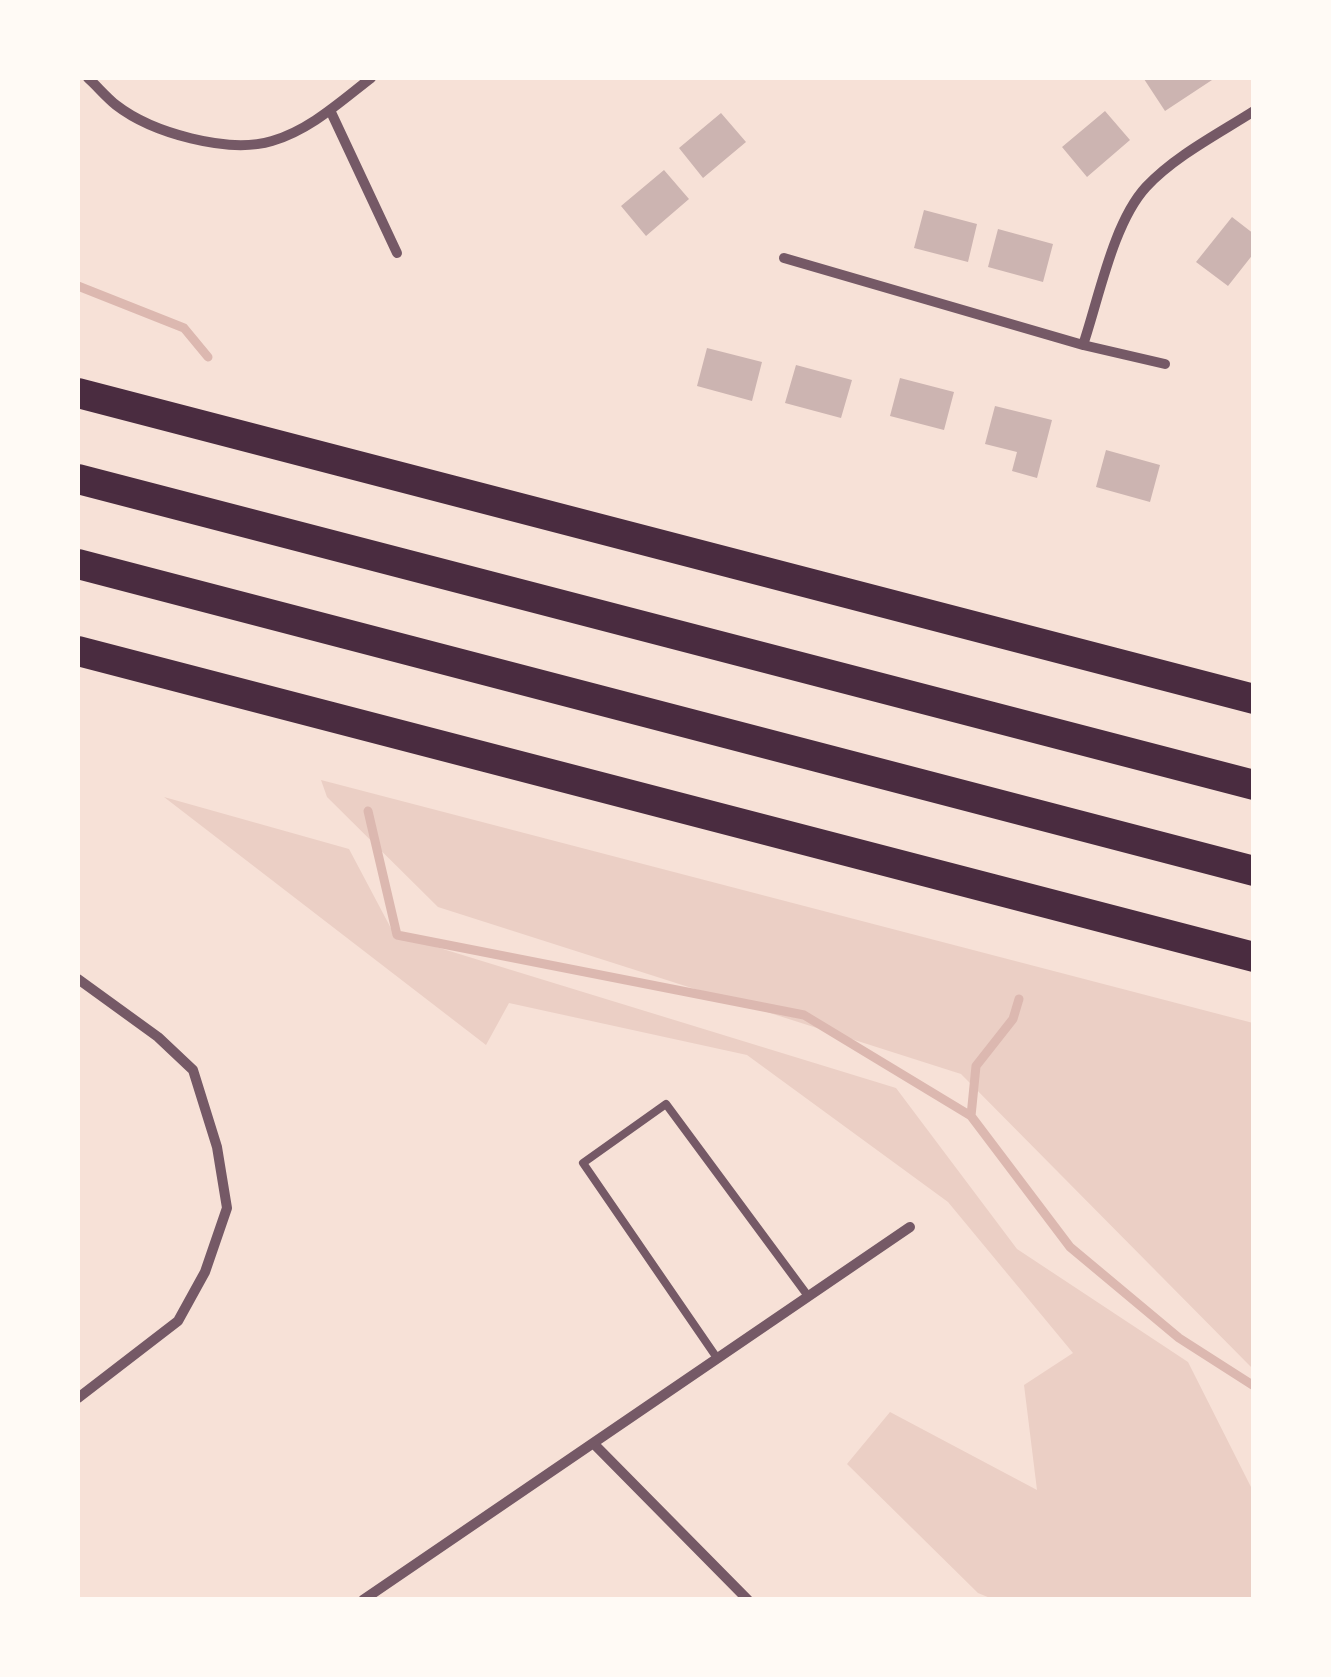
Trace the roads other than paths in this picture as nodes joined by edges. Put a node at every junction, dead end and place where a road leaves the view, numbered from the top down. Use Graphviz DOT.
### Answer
graph roads {
  1 [pos="88,78"];
  2 [pos="371,78"];
  3 [pos="330,110"];
  4 [pos="1254,111"];
  5 [pos="397,253"];
  6 [pos="784,258"];
  7 [pos="1083,344"];
  8 [pos="1165,364"];
  9 [pos="78,393"];
  10 [pos="78,479"];
  11 [pos="78,564"];
  12 [pos="78,651"];
  13 [pos="1254,699"];
  14 [pos="1254,785"];
  15 [pos="1254,871"];
  16 [pos="1254,957"];
  17 [pos="78,979"];
  18 [pos="910,1227"];
  19 [pos="808,1296"];
  20 [pos="717,1358"];
  21 [pos="78,1398"];
  22 [pos="593,1443"];
  23 [pos="382,1594"];
  24 [pos="363,1600"];
  25 [pos="748,1600"];
  1 -- 3 [label="street"];
  2 -- 3 [label="street"];
  3 -- 5 [label="street"];
  4 -- 7 [label="street"];
  6 -- 7 [label="street"];
  7 -- 8 [label="street"];
  9 -- 13 [label="highway"];
  10 -- 14 [label="highway"];
  11 -- 15 [label="highway"];
  12 -- 16 [label="highway"];
  17 -- 21 [label="street"];
  18 -- 19 [label="street"];
  19 -- 20 [label="street"];
  19 -- 20 [label="lane"];
  20 -- 22 [label="street"];
  22 -- 23 [label="street"];
  22 -- 25 [label="street"];
  23 -- 24 [label="street"];
}
